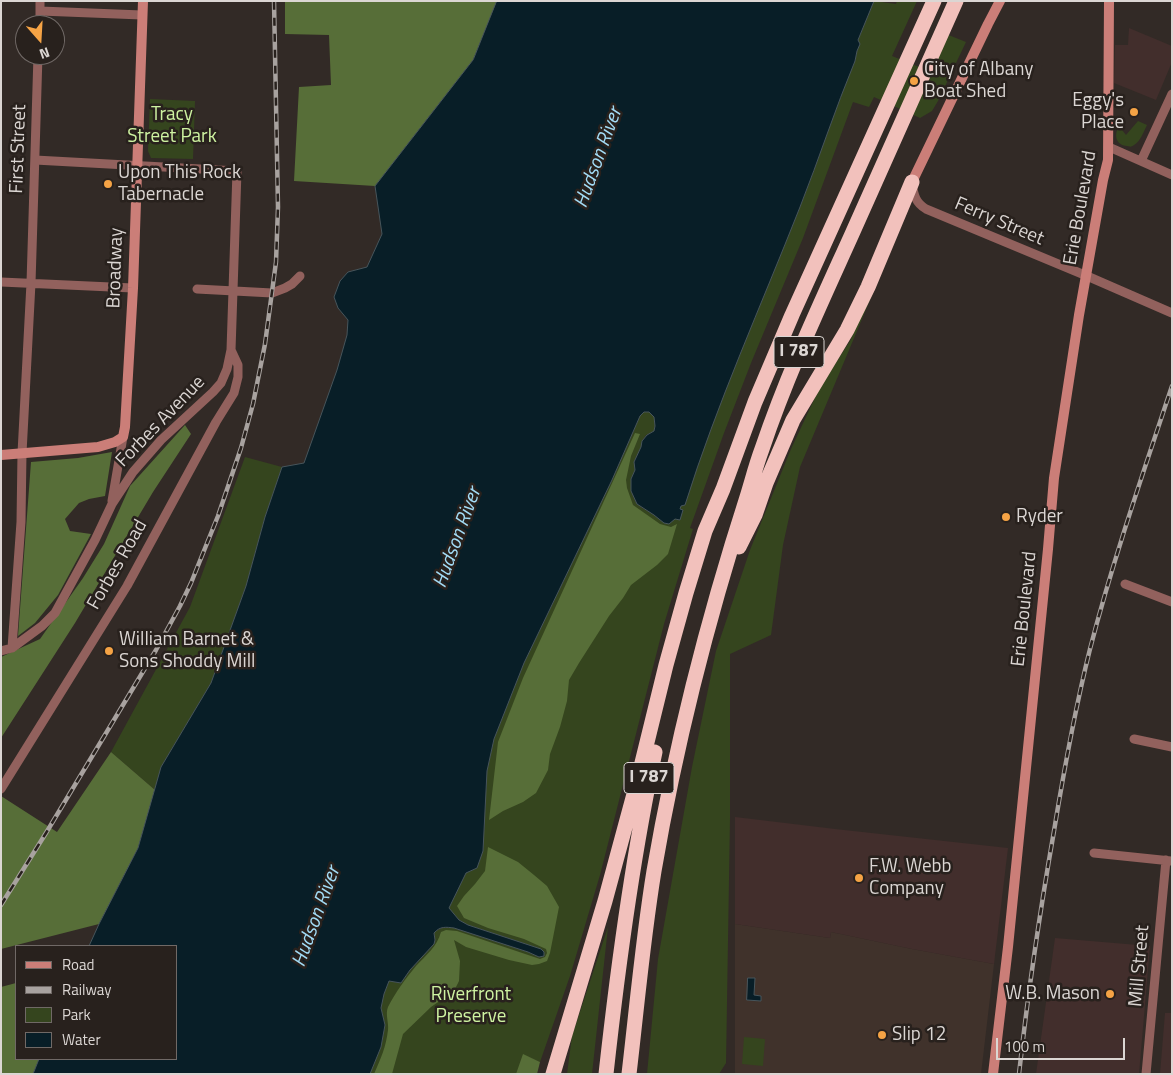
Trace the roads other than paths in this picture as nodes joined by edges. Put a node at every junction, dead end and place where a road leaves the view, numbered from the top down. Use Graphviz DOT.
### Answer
graph roads {
  1 [pos="143,1"];
  2 [pos="934,1"];
  3 [pos="956,1"];
  4 [pos="1000,1"];
  5 [pos="1109,1"];
  6 [pos="40,6"];
  7 [pos="142,15"];
  8 [pos="38,65"];
  9 [pos="1172,94"];
  10 [pos="1109,147"];
  11 [pos="35,160"];
  12 [pos="1142,160"];
  13 [pos="137,166"];
  14 [pos="1172,175"];
  15 [pos="912,182"];
  16 [pos="300,276"];
  17 [pos="1087,276"];
  18 [pos="1,282"];
  19 [pos="31,283"];
  20 [pos="134,288"];
  21 [pos="197,289"];
  22 [pos="233,292"];
  23 [pos="1172,313"];
  24 [pos="231,350"];
  25 [pos="123,437"];
  26 [pos="22,453"];
  27 [pos="1,455"];
  28 [pos="724,489"];
  29 [pos="112,504"];
  30 [pos="1125,584"];
  31 [pos="716,594"];
  32 [pos="1172,602"];
  33 [pos="12,648"];
  34 [pos="1,652"];
  35 [pos="1134,739"];
  36 [pos="1172,747"];
  37 [pos="1,789"];
  38 [pos="1094,853"];
  39 [pos="1169,861"];
  40 [pos="553,1074"];
  41 [pos="606,1074"];
  42 [pos="630,1074"];
  43 [pos="993,1074"];
  44 [pos="1146,1074"];
  1 -- 7 [label="street, Broadway"];
  2 -- 28 [label="highway, I 787"];
  3 -- 31 [label="highway, I 787"];
  4 -- 15 [label="street"];
  5 -- 10 [label="street, Erie Boulevard"];
  6 -- 7 [label="street"];
  7 -- 13 [label="street, Broadway"];
  8 -- 11 [label="street, First Street"];
  9 -- 12 [label="street"];
  10 -- 12 [label="street"];
  10 -- 17 [label="street, Erie Boulevard"];
  11 -- 13 [label="street"];
  11 -- 19 [label="street, First Street"];
  12 -- 14 [label="street"];
  13 -- 20 [label="street, Broadway"];
  13 -- 22 [label="street, Forbes Avenue"];
  15 -- 17 [label="street, Ferry Street"];
  15 -- 31 [label="highway"];
  16 -- 22 [label="street"];
  17 -- 23 [label="street, Ferry Street"];
  17 -- 43 [label="street, Erie Boulevard"];
  18 -- 19 [label="street"];
  19 -- 20 [label="street"];
  19 -- 26 [label="street, First Street"];
  20 -- 25 [label="street, Broadway"];
  21 -- 22 [label="street"];
  22 -- 24 [label="street, Forbes Avenue"];
  24 -- 29 [label="street, Forbes Avenue"];
  24 -- 37 [label="street, Forbes Road"];
  25 -- 26 [label="street"];
  25 -- 29 [label="street, Broadway"];
  26 -- 27 [label="street"];
  26 -- 33 [label="street, First Street"];
  28 -- 40 [label="highway"];
  28 -- 41 [label="highway, I 787"];
  29 -- 33 [label="street, Forbes Avenue"];
  30 -- 32 [label="street"];
  31 -- 42 [label="highway, I 787"];
  33 -- 34 [label="street, Forbes Avenue"];
  35 -- 36 [label="street"];
  38 -- 39 [label="street"];
  39 -- 44 [label="street, Mill Street"];
}
